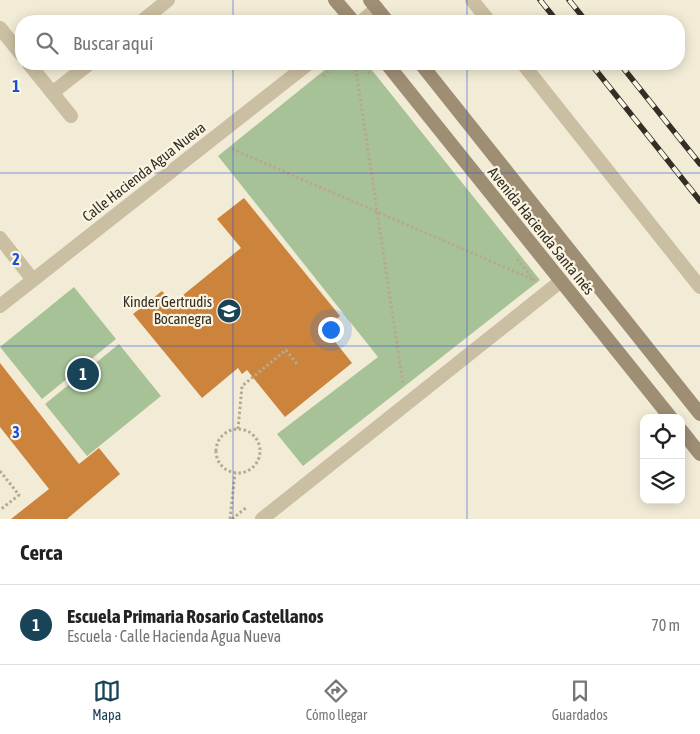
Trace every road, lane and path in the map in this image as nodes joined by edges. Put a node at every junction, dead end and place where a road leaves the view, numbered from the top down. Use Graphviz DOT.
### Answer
graph roads {
  1 [pos="168,0"];
  2 [pos="335,0"];
  3 [pos="472,0"];
  4 [pos="373,4"];
  5 [pos="149,15"];
  6 [pos="347,15"];
  7 [pos="366,15"];
  8 [pos="382,15"];
  9 [pos="484,15"];
  10 [pos="0,28"];
  11 [pos="15,47"];
  12 [pos="34,70"];
  13 [pos="81,70"];
  14 [pos="300,70"];
  15 [pos="356,70"];
  16 [pos="367,70"];
  17 [pos="392,70"];
  18 [pos="426,70"];
  19 [pos="528,70"];
  20 [pos="374,79"];
  21 [pos="52,93"];
  22 [pos="71,116"];
  23 [pos="232,149"];
  24 [pos="377,212"];
  25 [pos="0,238"];
  26 [pos="516,256"];
  27 [pos="33,280"];
  28 [pos="534,280"];
  29 [pos="560,281"];
  30 [pos="526,286"];
  31 [pos="700,287"];
  32 [pos="545,293"];
  33 [pos="0,306"];
  34 [pos="297,364"];
  35 [pos="411,378"];
  36 [pos="403,384"];
  37 [pos="395,390"];
  38 [pos="668,414"];
  39 [pos="700,414"];
  40 [pos="238,429"];
  41 [pos="685,435"];
  42 [pos="700,454"];
  43 [pos="0,471"];
  44 [pos="234,473"];
  45 [pos="248,507"];
  46 [pos="0,510"];
  47 [pos="231,519"];
  48 [pos="262,519"];
  1 -- 5 [label="street"];
  2 -- 6 [label="main road"];
  3 -- 9 [label="street"];
  4 -- 7 [label="street"];
  4 -- 8 [label="main road"];
  10 -- 11 [label="street"];
  12 -- 21 [label="street"];
  13 -- 21 [label="street"];
  14 -- 27 [label="street, Calle Hacienda Agua Nueva"];
  15 -- 24 [label="path"];
  16 -- 20 [label="path"];
  17 -- 29 [label="main road, Avenida Hacienda Santa Inés"];
  18 -- 39 [label="main road, Avenida Hacienda Santa Inés"];
  19 -- 31 [label="street"];
  21 -- 22 [label="street"];
  23 -- 24 [label="path"];
  24 -- 28 [label="path"];
  24 -- 36 [label="path"];
  25 -- 27 [label="street"];
  26 -- 28 [label="path"];
  27 -- 33 [label="street, Calle Hacienda Agua Nueva"];
  28 -- 30 [label="path"];
  28 -- 32 [label="path"];
  29 -- 32 [label="street"];
  29 -- 38 [label="main road, Avenida Hacienda Santa Inés"];
  32 -- 48 [label="street"];
  34 -- 40 [label="path"];
  35 -- 36 [label="path"];
  36 -- 37 [label="path"];
  40 -- 44 [label="path"];
  40 -- 44 [label="path"];
  41 -- 42 [label="main road"];
  43 -- 46 [label="path"];
  44 -- 47 [label="path"];
  45 -- 47 [label="path"];
}
